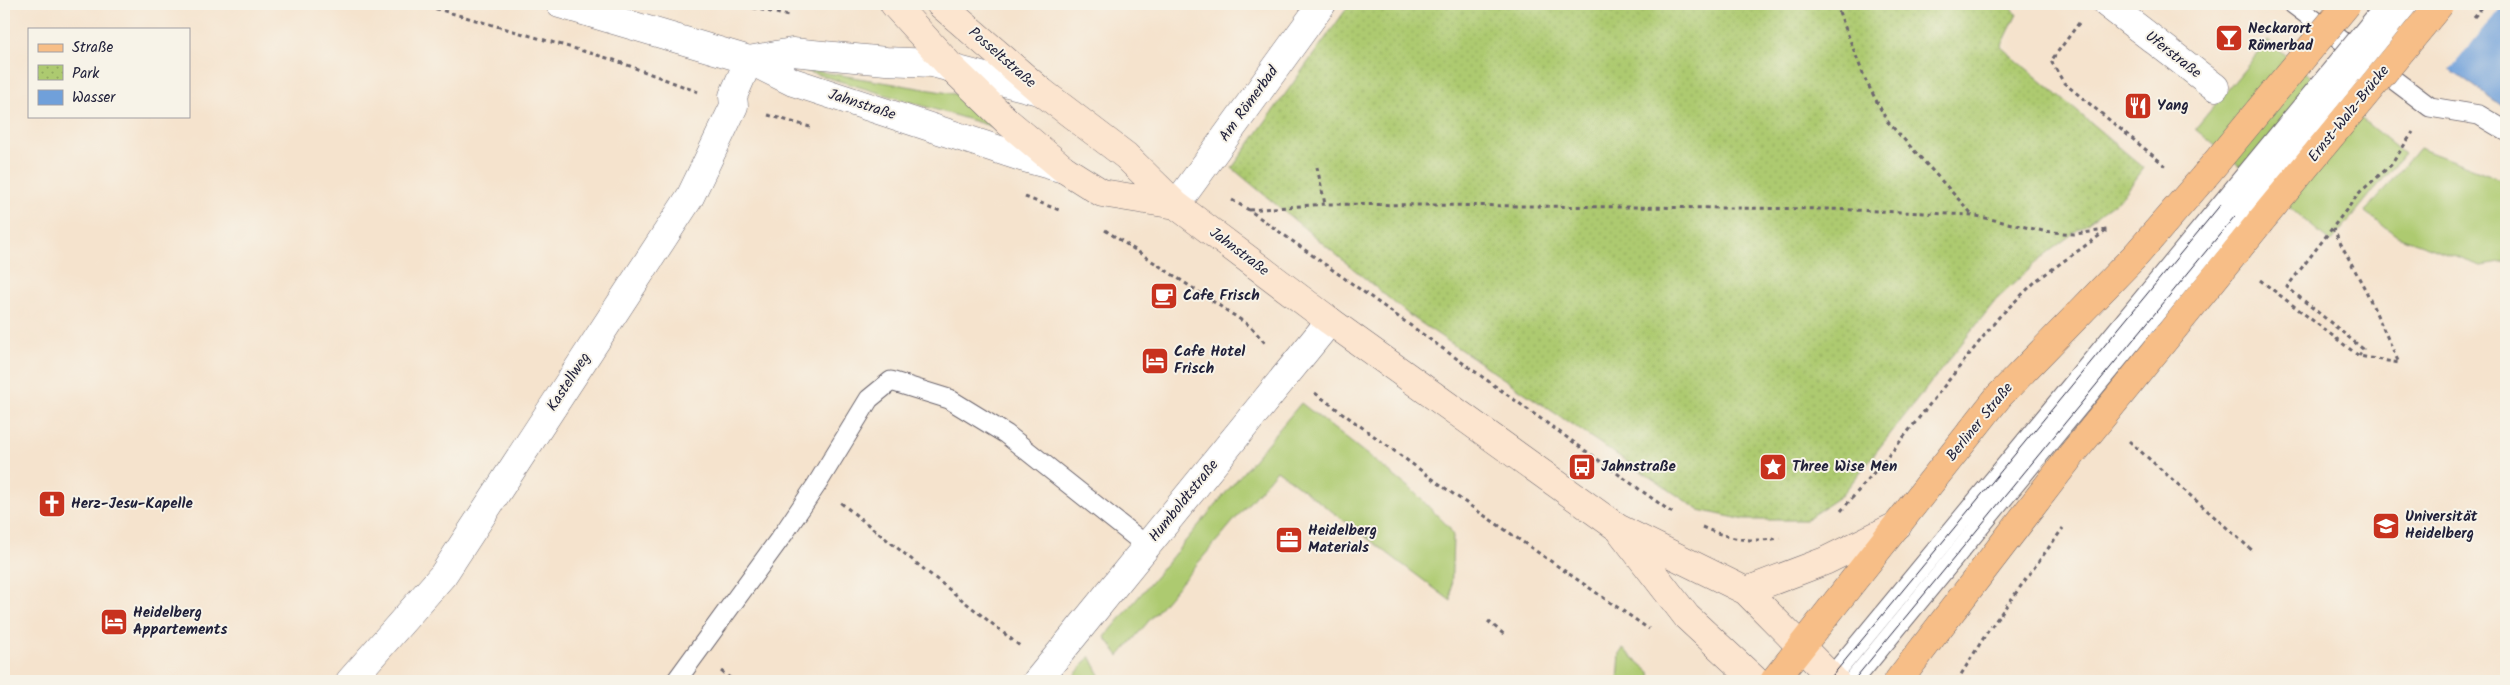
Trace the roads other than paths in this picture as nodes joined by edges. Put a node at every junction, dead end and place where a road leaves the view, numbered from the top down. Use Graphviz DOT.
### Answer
graph roads {
  1 [pos="560,4"];
  2 [pos="894,4"];
  3 [pos="940,4"];
  4 [pos="1322,4"];
  5 [pos="2107,4"];
  6 [pos="2294,4"];
  7 [pos="2347,4"];
  8 [pos="2386,4"];
  9 [pos="2409,4"];
  10 [pos="2440,4"];
  11 [pos="749,60"];
  12 [pos="952,68"];
  13 [pos="2215,87"];
  14 [pos="1042,92"];
  15 [pos="2506,131"];
  16 [pos="1064,169"];
  17 [pos="1176,205"];
  18 [pos="2242,210"];
  19 [pos="1330,321"];
  20 [pos="1898,525"];
  21 [pos="1618,528"];
  22 [pos="1147,546"];
  23 [pos="1746,591"];
  24 [pos="1802,647"];
  25 [pos="1042,675"];
  26 [pos="1837,680"];
  27 [pos="350,681"];
  28 [pos="676,681"];
  29 [pos="1756,681"];
  30 [pos="1774,681"];
  31 [pos="1898,681"];
  1 -- 11 [label="street, Jahnstraße"];
  2 -- 12 [label="street"];
  3 -- 14 [label="street, Posseltstraße"];
  4 -- 17 [label="street, Am Römerbad"];
  5 -- 13 [label="street, Uferstraße"];
  6 -- 15 [label="lane"];
  7 -- 20 [label="main road, Berliner Straße, bridge"];
  8 -- 18 [label="lane, bridge"];
  9 -- 18 [label="lane, bridge"];
  10 -- 18 [label="main road, Ernst-Walz-Brücke, bridge"];
  11 -- 12 [label="street, Jahnstraße"];
  11 -- 16 [label="street, Jahnstraße"];
  11 -- 27 [label="street, Kastellweg"];
  12 -- 14 [label="street, Jahnstraße"];
  12 -- 16 [label="street, Jahnstraße"];
  14 -- 17 [label="street, Jahnstraße"];
  16 -- 17 [label="street, Jahnstraße"];
  17 -- 19 [label="street, Jahnstraße"];
  18 -- 26 [label="lane"];
  18 -- 31 [label="main road"];
  19 -- 21 [label="street, Jahnstraße"];
  19 -- 22 [label="street, Humboldtstraße"];
  20 -- 23 [label="street"];
  20 -- 24 [label="main road, Berliner Straße"];
  21 -- 23 [label="street, Jahnstraße"];
  21 -- 29 [label="street, Jahnstraße"];
  22 -- 25 [label="street, Humboldtstraße"];
  22 -- 28 [label="lane"];
  23 -- 24 [label="street, Jahnstraße"];
  24 -- 26 [label="street, Jahnstraße"];
  24 -- 30 [label="main road, Berliner Straße"];
}
